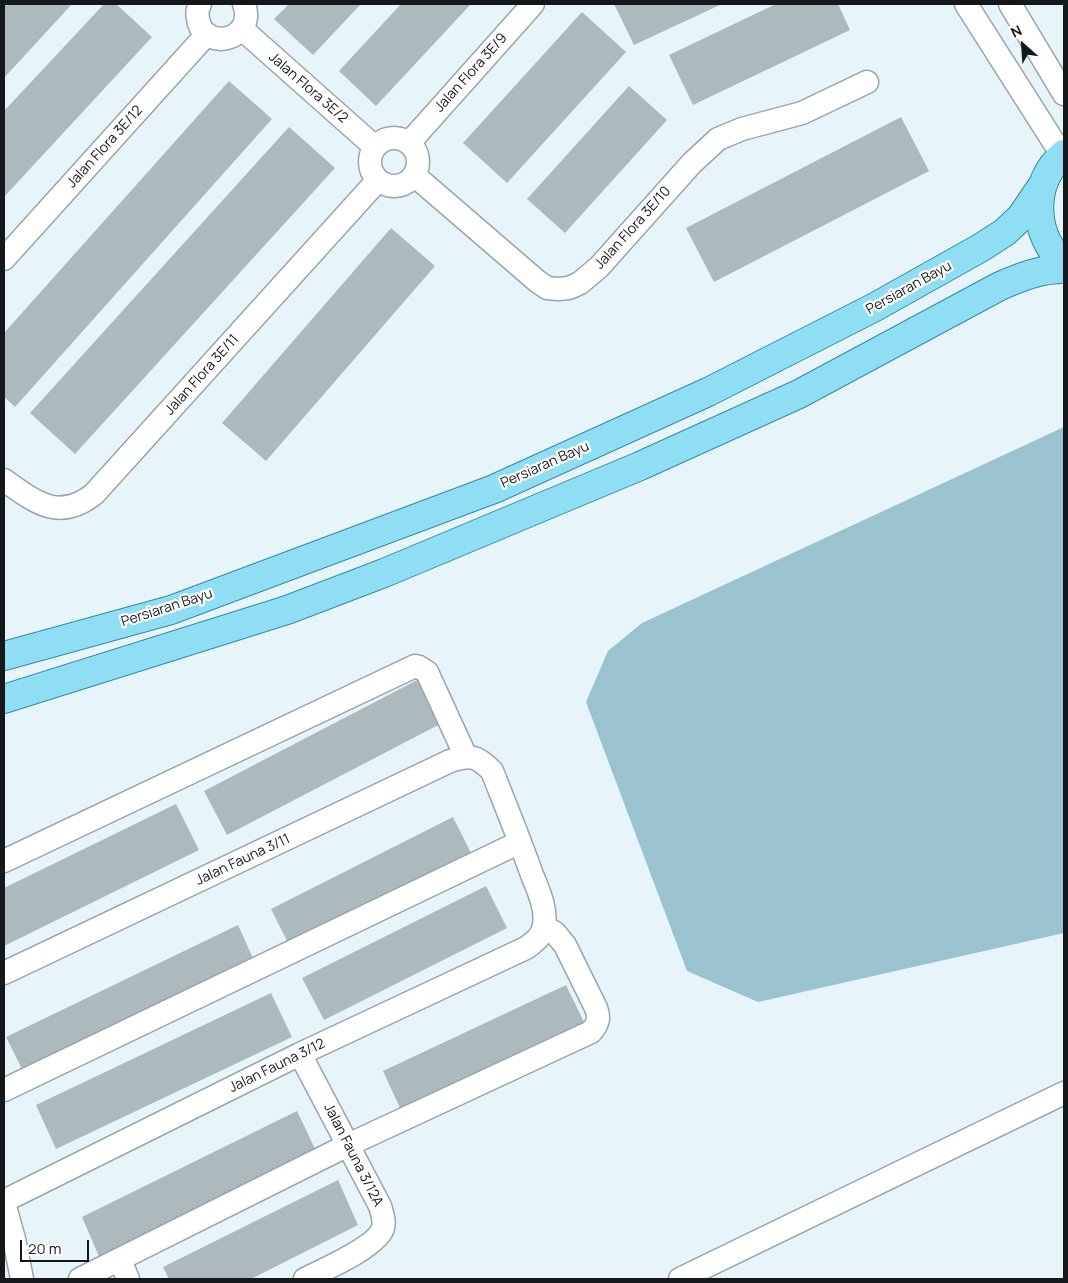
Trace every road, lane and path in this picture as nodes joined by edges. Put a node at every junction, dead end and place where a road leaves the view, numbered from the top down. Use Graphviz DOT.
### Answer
graph roads {
  1 [pos="200,4"];
  2 [pos="244,4"];
  3 [pos="533,4"];
  4 [pos="966,4"];
  5 [pos="1010,4"];
  6 [pos="242,29"];
  7 [pos="207,34"];
  8 [pos="867,82"];
  9 [pos="1064,94"];
  10 [pos="409,143"];
  11 [pos="375,147"];
  12 [pos="1063,154"];
  13 [pos="414,175"];
  14 [pos="378,180"];
  15 [pos="1042,186"];
  16 [pos="4,259"];
  17 [pos="1064,264"];
  18 [pos="1064,269"];
  19 [pos="4,480"];
  20 [pos="4,656"];
  21 [pos="4,699"];
  22 [pos="474,759"];
  23 [pos="520,842"];
  24 [pos="4,861"];
  25 [pos="544,926"];
  26 [pos="4,973"];
  27 [pos="300,1054"];
  28 [pos="4,1090"];
  29 [pos="1064,1093"];
  30 [pos="348,1145"];
  31 [pos="4,1202"];
  32 [pos="124,1270"];
  33 [pos="22,1279"];
  34 [pos="80,1279"];
  35 [pos="305,1279"];
  36 [pos="680,1279"];
  1 -- 7 [label="street"];
  2 -- 6 [label="street"];
  3 -- 10 [label="street, Jalan Flora 3E/9"];
  4 -- 12 [label="street"];
  5 -- 9 [label="street"];
  6 -- 7 [label="street"];
  6 -- 11 [label="street, Jalan Flora 3E/2"];
  7 -- 16 [label="street, Jalan Flora 3E/12"];
  8 -- 13 [label="street, Jalan Flora 3E/10"];
  10 -- 11 [label="street"];
  10 -- 13 [label="street"];
  11 -- 14 [label="street"];
  12 -- 15 [label="main road, Persiaran Bayu"];
  13 -- 14 [label="street"];
  14 -- 19 [label="street, Jalan Flora 3E/11"];
  15 -- 17 [label="main road, Persiaran Bayu"];
  15 -- 20 [label="main road, Persiaran Bayu"];
  18 -- 21 [label="main road"];
  22 -- 23 [label="street"];
  22 -- 24 [label="street"];
  22 -- 26 [label="street, Jalan Fauna 3/11"];
  23 -- 25 [label="street"];
  23 -- 28 [label="street"];
  25 -- 27 [label="street, Jalan Fauna 3/12"];
  25 -- 30 [label="street"];
  27 -- 30 [label="street, Jalan Fauna 3/12A"];
  27 -- 31 [label="street, Jalan Fauna 3/12"];
  29 -- 36 [label="street"];
  30 -- 32 [label="street"];
  30 -- 35 [label="street, Jalan Fauna 3/12A"];
  31 -- 33 [label="street"];
  32 -- 34 [label="street"];
}
